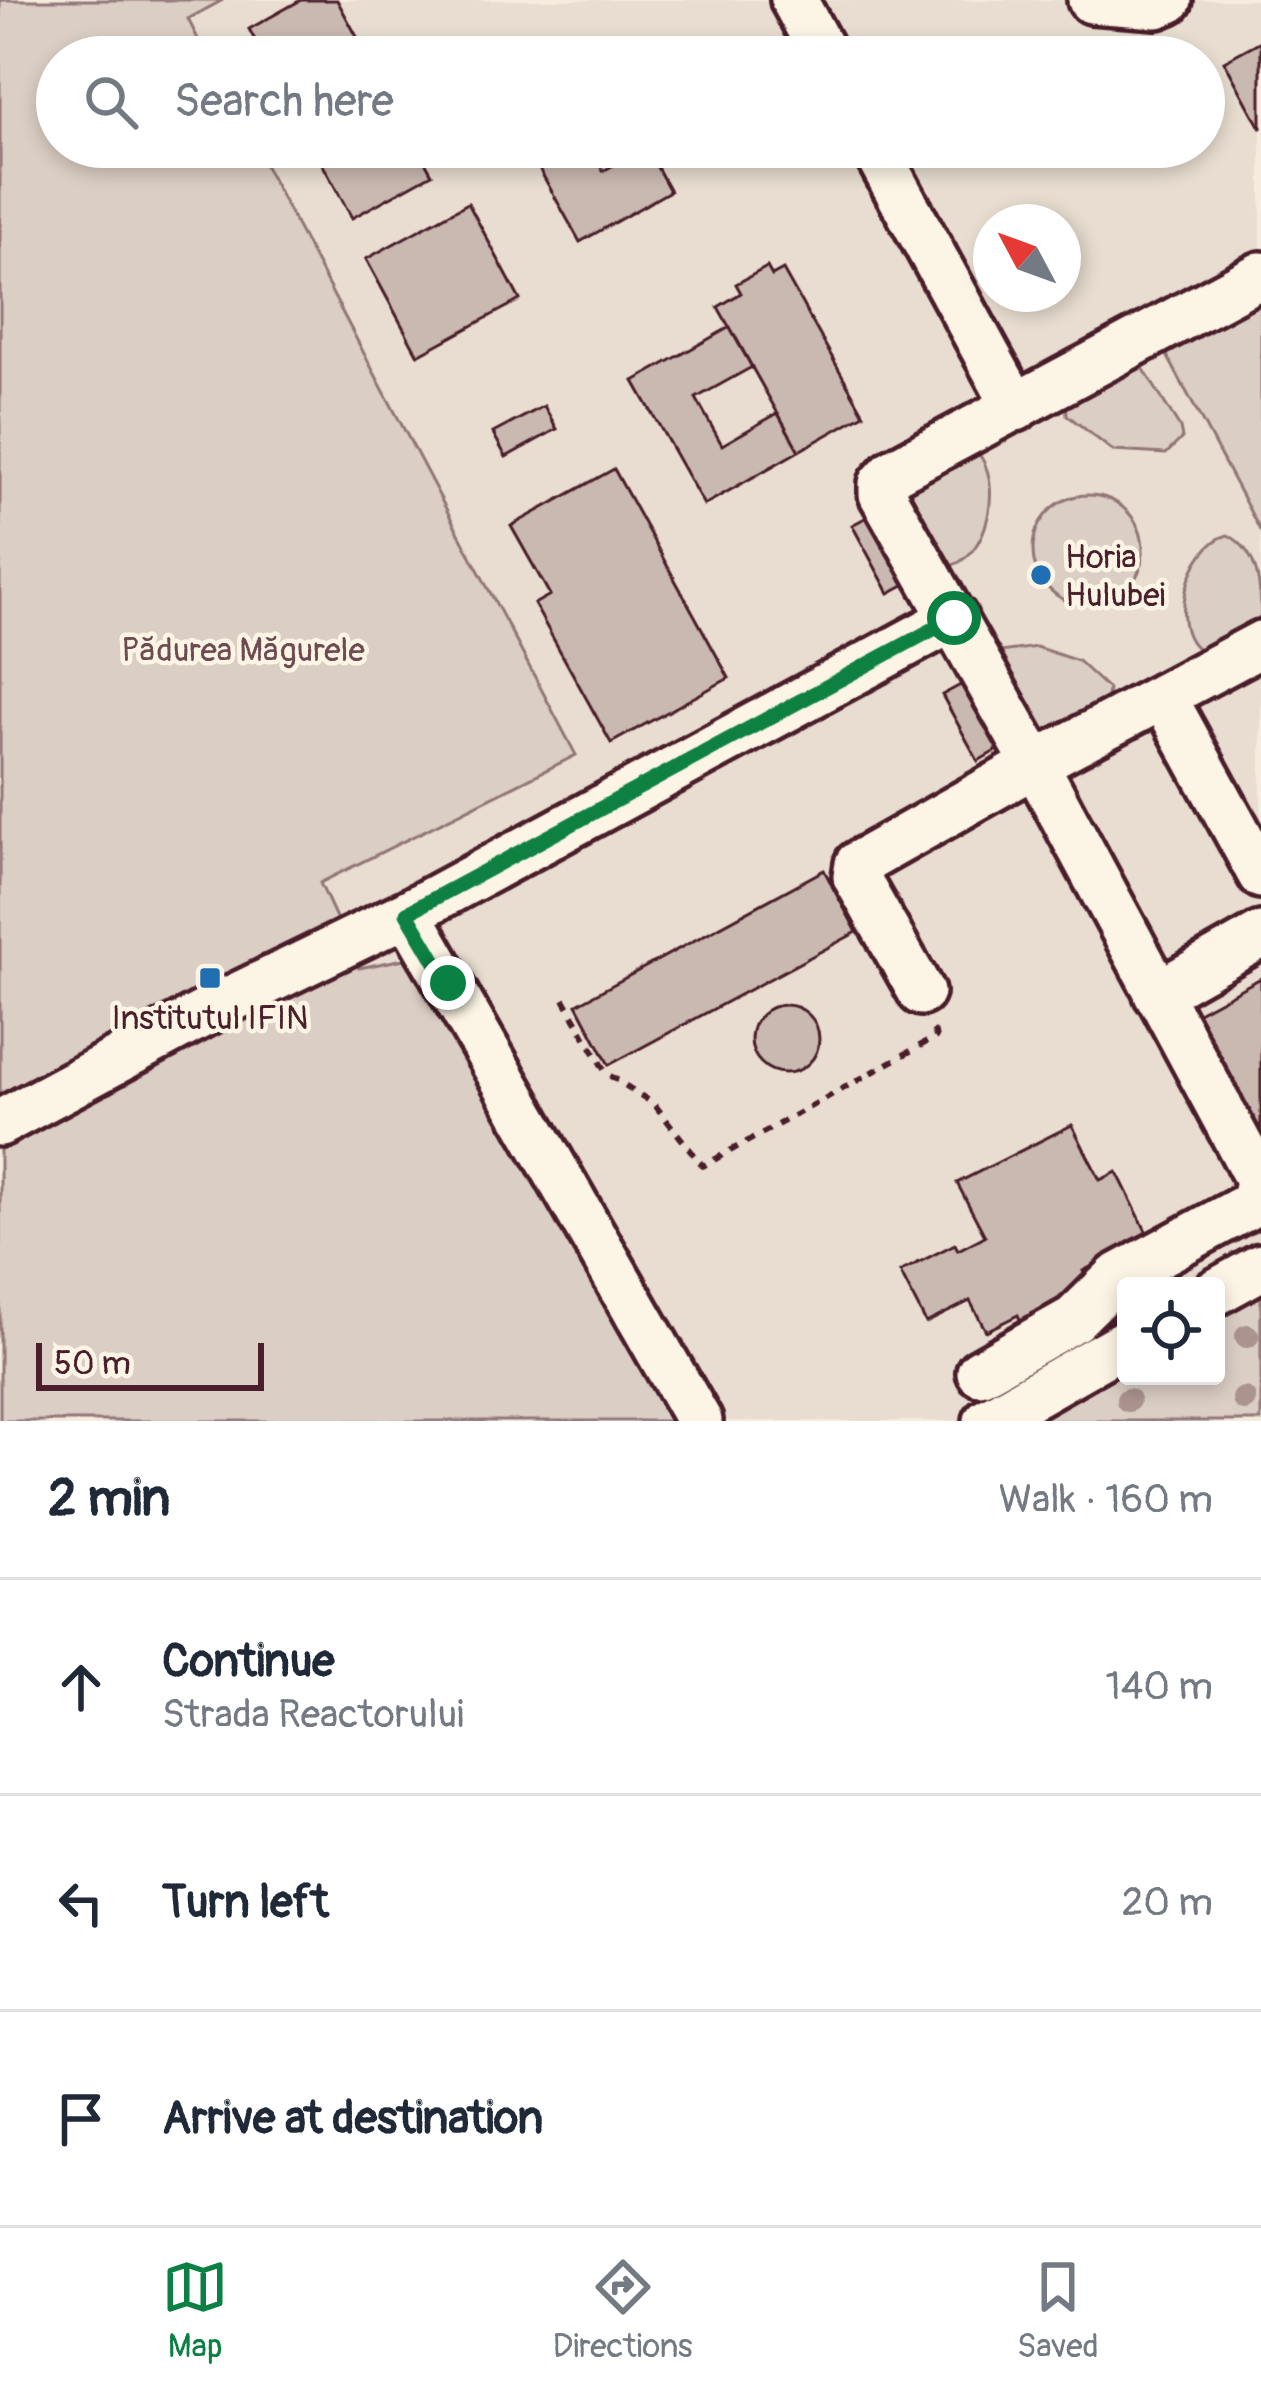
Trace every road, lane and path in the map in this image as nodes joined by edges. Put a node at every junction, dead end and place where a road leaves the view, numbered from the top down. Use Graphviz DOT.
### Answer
graph roads {
  1 [pos="794,0"];
  2 [pos="1091,0"];
  3 [pos="1169,0"];
  4 [pos="814,36"];
  5 [pos="885,168"];
  6 [pos="1261,275"];
  7 [pos="1016,408"];
  8 [pos="954,618"];
  9 [pos="1261,644"];
  10 [pos="1163,696"];
  11 [pos="1035,764"];
  12 [pos="1261,875"];
  13 [pos="407,913"];
  14 [pos="1261,935"];
  15 [pos="921,992"];
  16 [pos="1157,994"];
  17 [pos="564,999"];
  18 [pos="0,1123"];
  19 [pos="1259,1178"];
  20 [pos="1261,1267"];
  21 [pos="1225,1287"];
  22 [pos="1117,1347"];
  23 [pos="980,1372"];
  24 [pos="699,1421"];
  25 [pos="987,1421"];
  1 -- 4 [label="street"];
  2 -- 3 [label="street"];
  5 -- 7 [label="street"];
  6 -- 7 [label="street"];
  7 -- 8 [label="street"];
  8 -- 11 [label="street"];
  8 -- 13 [label="street"];
  9 -- 10 [label="street"];
  10 -- 11 [label="street"];
  10 -- 12 [label="street"];
  11 -- 15 [label="street"];
  11 -- 16 [label="street"];
  13 -- 18 [label="street"];
  13 -- 24 [label="street"];
  14 -- 16 [label="street"];
  15 -- 17 [label="path"];
  16 -- 19 [label="street"];
  19 -- 23 [label="street"];
  20 -- 21 [label="street"];
  22 -- 25 [label="street"];
}
